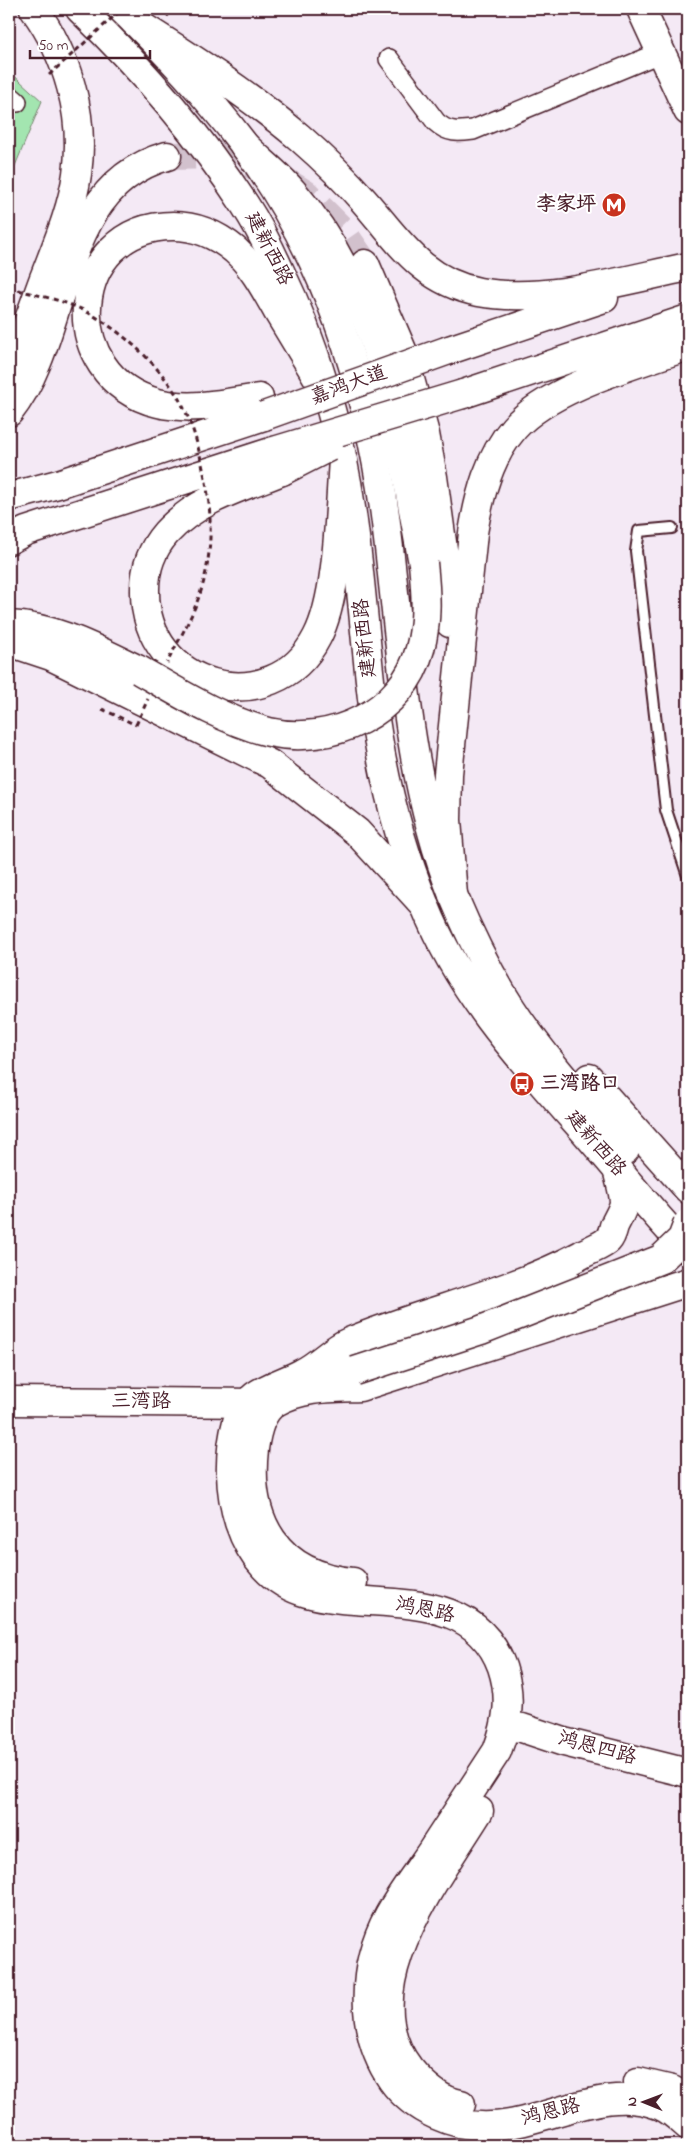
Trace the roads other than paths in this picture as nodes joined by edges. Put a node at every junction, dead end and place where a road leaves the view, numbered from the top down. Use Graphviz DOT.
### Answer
graph roads {
  1 [pos="34,9"];
  2 [pos="80,9"];
  3 [pos="641,9"];
  4 [pos="126,13"];
  5 [pos="662,52"];
  6 [pos="389,59"];
  7 [pos="688,111"];
  8 [pos="244,145"];
  9 [pos="167,156"];
  10 [pos="365,264"];
  11 [pos="688,268"];
  12 [pos="688,319"];
  13 [pos="688,346"];
  14 [pos="9,366"];
  15 [pos="329,396"];
  16 [pos="262,407"];
  17 [pos="9,412"];
  18 [pos="278,461"];
  19 [pos="343,461"];
  20 [pos="9,497"];
  21 [pos="672,528"];
  22 [pos="9,540"];
  23 [pos="9,625"];
  24 [pos="9,642"];
  25 [pos="448,774"];
  26 [pos="688,876"];
  27 [pos="453,895"];
  28 [pos="425,906"];
  29 [pos="478,949"];
  30 [pos="617,1168"];
  31 [pos="688,1189"];
  32 [pos="688,1225"];
  33 [pos="688,1250"];
  34 [pos="646,1252"];
  35 [pos="688,1282"];
  36 [pos="306,1381"];
  37 [pos="9,1401"];
  38 [pos="245,1403"];
  39 [pos="274,1403"];
  40 [pos="514,1727"];
  41 [pos="688,1773"];
  42 [pos="688,2099"];
  43 [pos="688,2126"];
  1 -- 14 [label="main road"];
  2 -- 15 [label="main road, 建新西路"];
  3 -- 5 [label="main road"];
  4 -- 8 [label="main road, 建新西路"];
  4 -- 11 [label="main road"];
  5 -- 6 [label="street"];
  5 -- 7 [label="main road"];
  8 -- 23 [label="main road, bridge"];
  8 -- 27 [label="main road, 建新西路"];
  9 -- 17 [label="main road"];
  10 -- 25 [label="main road"];
  11 -- 16 [label="main road, 嘉鸿大道, bridge"];
  12 -- 18 [label="main road, 嘉鸿大道, bridge"];
  13 -- 25 [label="main road"];
  15 -- 16 [label="main road"];
  15 -- 19 [label="main road, 建新西路"];
  16 -- 20 [label="main road, 嘉鸿大道"];
  18 -- 19 [label="main road"];
  18 -- 22 [label="main road, 嘉鸿大道"];
  19 -- 28 [label="main road, 建新西路"];
  21 -- 26 [label="lane"];
  24 -- 28 [label="main road"];
  25 -- 27 [label="main road"];
  27 -- 29 [label="main road, 建新西路"];
  28 -- 30 [label="main road, 建新西路"];
  29 -- 31 [label="main road"];
  29 -- 32 [label="main road, 建新西路"];
  30 -- 33 [label="main road, 建新西路"];
  30 -- 36 [label="main road"];
  32 -- 36 [label="main road, bridge"];
  34 -- 36 [label="main road"];
  35 -- 36 [label="main road"];
  36 -- 38 [label="main road"];
  36 -- 39 [label="main road"];
  37 -- 38 [label="main road, 三湾路"];
  38 -- 39 [label="main road, 三湾路"];
  38 -- 40 [label="main road, 鸿恩路"];
  39 -- 40 [label="main road, 鸿恩路"];
  40 -- 41 [label="main road, 鸿恩四路"];
  40 -- 42 [label="main road, 鸿恩路"];
  40 -- 43 [label="main road, 鸿恩路"];
}
